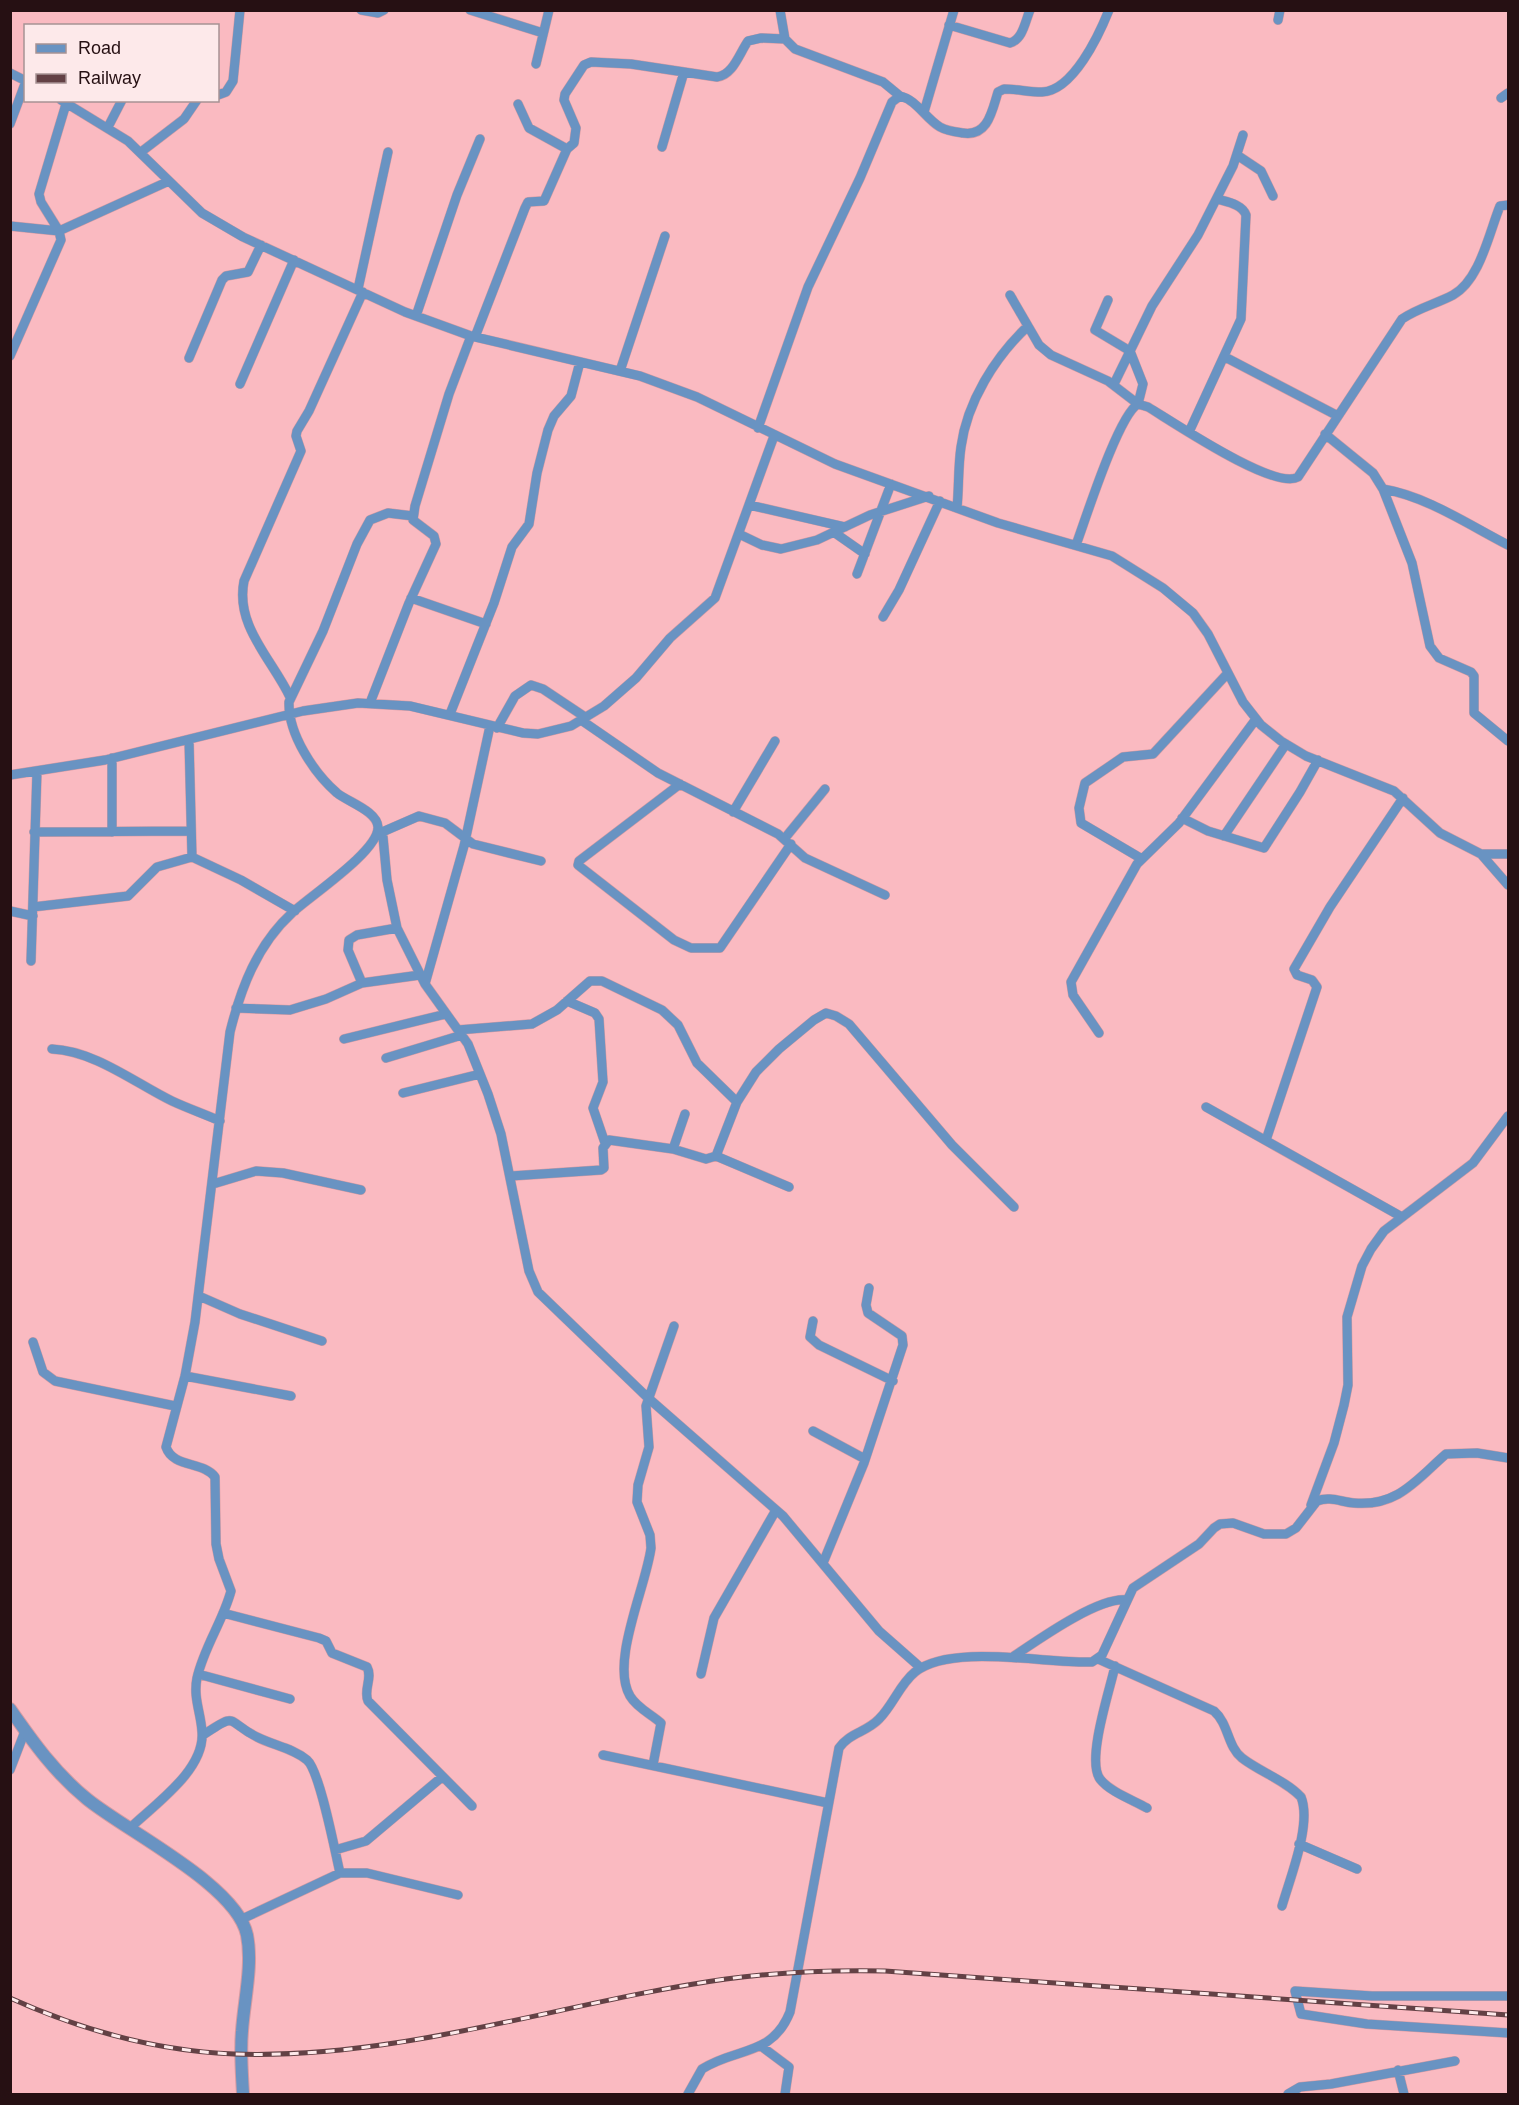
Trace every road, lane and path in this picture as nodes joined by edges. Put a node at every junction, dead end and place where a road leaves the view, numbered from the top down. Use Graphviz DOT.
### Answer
graph roads {
  1 [pos="240,10"];
  2 [pos="361,10"];
  3 [pos="384,10"];
  4 [pos="549,10"];
  5 [pos="780,10"];
  6 [pos="954,10"];
  7 [pos="1030,10"];
  8 [pos="1109,10"];
  9 [pos="472,11"];
  10 [pos="949,25"];
  11 [pos="543,33"];
  12 [pos="785,39"];
  13 [pos="536,64"];
  14 [pos="684,72"];
  15 [pos="10,73"];
  16 [pos="24,80"];
  17 [pos="24,86"];
  18 [pos="219,95"];
  19 [pos="900,96"];
  20 [pos="63,102"];
  21 [pos="121,102"];
  22 [pos="196,102"];
  23 [pos="518,104"];
  24 [pos="924,112"];
  25 [pos="10,124"];
  26 [pos="108,127"];
  27 [pos="1243,135"];
  28 [pos="480,139"];
  29 [pos="662,147"];
  30 [pos="567,149"];
  31 [pos="141,152"];
  32 [pos="388,152"];
  33 [pos="1237,155"];
  34 [pos="169,181"];
  35 [pos="1273,196"];
  36 [pos="1217,199"];
  37 [pos="1509,204"];
  38 [pos="12,229"];
  39 [pos="59,231"];
  40 [pos="665,236"];
  41 [pos="261,245"];
  42 [pos="294,260"];
  43 [pos="361,291"];
  44 [pos="1010,294"];
  45 [pos="1108,300"];
  46 [pos="416,316"];
  47 [pos="1028,326"];
  48 [pos="473,337"];
  49 [pos="1130,351"];
  50 [pos="10,356"];
  51 [pos="1225,357"];
  52 [pos="189,358"];
  53 [pos="580,362"];
  54 [pos="620,371"];
  55 [pos="240,384"];
  56 [pos="1114,384"];
  57 [pos="1138,404"];
  58 [pos="1338,416"];
  59 [pos="758,428"];
  60 [pos="1189,432"];
  61 [pos="1325,434"];
  62 [pos="774,436"];
  63 [pos="891,484"];
  64 [pos="1383,489"];
  65 [pos="930,496"];
  66 [pos="940,501"];
  67 [pos="748,505"];
  68 [pos="957,508"];
  69 [pos="880,514"];
  70 [pos="413,516"];
  71 [pos="845,526"];
  72 [pos="835,533"];
  73 [pos="739,534"];
  74 [pos="1076,545"];
  75 [pos="1509,545"];
  76 [pos="865,554"];
  77 [pos="857,574"];
  78 [pos="411,598"];
  79 [pos="883,617"];
  80 [pos="486,624"];
  81 [pos="1227,674"];
  82 [pos="290,697"];
  83 [pos="370,703"];
  84 [pos="450,714"];
  85 [pos="290,715"];
  86 [pos="583,719"];
  87 [pos="1256,719"];
  88 [pos="494,727"];
  89 [pos="189,740"];
  90 [pos="775,741"];
  91 [pos="1509,741"];
  92 [pos="1286,744"];
  93 [pos="112,758"];
  94 [pos="1318,760"];
  95 [pos="37,771"];
  96 [pos="10,775"];
  97 [pos="680,784"];
  98 [pos="825,789"];
  99 [pos="1403,798"];
  100 [pos="732,812"];
  101 [pos="1182,818"];
  102 [pos="191,831"];
  103 [pos="34,832"];
  104 [pos="112,832"];
  105 [pos="379,832"];
  106 [pos="1224,836"];
  107 [pos="466,839"];
  108 [pos="788,841"];
  109 [pos="1481,854"];
  110 [pos="1509,854"];
  111 [pos="192,857"];
  112 [pos="1142,859"];
  113 [pos="541,861"];
  114 [pos="1509,885"];
  115 [pos="885,895"];
  116 [pos="10,911"];
  117 [pos="295,911"];
  118 [pos="33,912"];
  119 [pos="397,928"];
  120 [pos="31,961"];
  121 [pos="422,979"];
  122 [pos="362,983"];
  123 [pos="567,1001"];
  124 [pos="236,1008"];
  125 [pos="446,1014"];
  126 [pos="460,1032"];
  127 [pos="1099,1034"];
  128 [pos="344,1039"];
  129 [pos="52,1049"];
  130 [pos="387,1058"];
  131 [pos="480,1074"];
  132 [pos="403,1093"];
  133 [pos="737,1101"];
  134 [pos="1206,1107"];
  135 [pos="685,1114"];
  136 [pos="1509,1116"];
  137 [pos="220,1121"];
  138 [pos="1266,1140"];
  139 [pos="605,1143"];
  140 [pos="673,1149"];
  141 [pos="716,1156"];
  142 [pos="511,1176"];
  143 [pos="213,1184"];
  144 [pos="789,1187"];
  145 [pos="361,1190"];
  146 [pos="1014,1207"];
  147 [pos="1402,1217"];
  148 [pos="869,1288"];
  149 [pos="199,1296"];
  150 [pos="813,1321"];
  151 [pos="674,1326"];
  152 [pos="322,1341"];
  153 [pos="33,1342"];
  154 [pos="185,1376"];
  155 [pos="892,1381"];
  156 [pos="291,1396"];
  157 [pos="647,1397"];
  158 [pos="175,1406"];
  159 [pos="813,1431"];
  160 [pos="1509,1458"];
  161 [pos="865,1459"];
  162 [pos="1311,1505"];
  163 [pos="776,1510"];
  164 [pos="823,1563"];
  165 [pos="1126,1600"];
  166 [pos="223,1613"];
  167 [pos="1014,1656"];
  168 [pos="1098,1659"];
  169 [pos="1115,1666"];
  170 [pos="921,1668"];
  171 [pos="198,1674"];
  172 [pos="701,1674"];
  173 [pos="290,1699"];
  174 [pos="10,1709"];
  175 [pos="26,1731"];
  176 [pos="203,1735"];
  177 [pos="603,1755"];
  178 [pos="653,1765"];
  179 [pos="10,1770"];
  180 [pos="442,1777"];
  181 [pos="828,1803"];
  182 [pos="472,1806"];
  183 [pos="1148,1808"];
  184 [pos="129,1829"];
  185 [pos="1299,1844"];
  186 [pos="334,1850"];
  187 [pos="1357,1869"];
  188 [pos="340,1873"];
  189 [pos="458,1895"];
  190 [pos="1282,1906"];
  191 [pos="242,1919"];
  192 [pos="1509,1995"];
  193 [pos="1509,2033"];
  194 [pos="761,2046"];
  195 [pos="1455,2061"];
  196 [pos="1398,2070"];
  197 [pos="243,2094"];
  198 [pos="688,2094"];
  199 [pos="785,2094"];
  200 [pos="1288,2094"];
  201 [pos="1404,2094"];
  1 -- 18 [label="street"];
  2 -- 3 [label="street"];
  4 -- 11 [label="street"];
  5 -- 12 [label="street"];
  6 -- 10 [label="street"];
  7 -- 10 [label="street"];
  8 -- 24 [label="street"];
  9 -- 11 [label="street"];
  10 -- 24 [label="street"];
  11 -- 13 [label="street"];
  12 -- 14 [label="street"];
  12 -- 19 [label="street"];
  14 -- 29 [label="street"];
  14 -- 30 [label="street"];
  15 -- 16 [label="street"];
  17 -- 25 [label="street"];
  19 -- 24 [label="street"];
  19 -- 59 [label="street"];
  20 -- 26 [label="street"];
  20 -- 39 [label="street"];
  21 -- 26 [label="street"];
  22 -- 31 [label="street"];
  23 -- 30 [label="street"];
  26 -- 31 [label="street"];
  27 -- 33 [label="street"];
  28 -- 46 [label="street"];
  30 -- 48 [label="street"];
  31 -- 34 [label="street"];
  32 -- 43 [label="street"];
  33 -- 35 [label="street"];
  33 -- 36 [label="street"];
  34 -- 39 [label="street"];
  34 -- 41 [label="street"];
  36 -- 49 [label="street"];
  36 -- 51 [label="street"];
  37 -- 58 [label="street"];
  38 -- 39 [label="street"];
  39 -- 50 [label="street"];
  40 -- 54 [label="street"];
  41 -- 42 [label="street"];
  41 -- 52 [label="street"];
  42 -- 43 [label="street"];
  42 -- 55 [label="street"];
  43 -- 46 [label="street"];
  43 -- 82 [label="street"];
  44 -- 47 [label="street"];
  45 -- 49 [label="street"];
  46 -- 48 [label="street"];
  47 -- 56 [label="street"];
  47 -- 68 [label="street"];
  48 -- 53 [label="street"];
  48 -- 70 [label="street"];
  49 -- 56 [label="street"];
  49 -- 57 [label="street"];
  51 -- 58 [label="street"];
  51 -- 60 [label="street"];
  53 -- 54 [label="street"];
  53 -- 80 [label="street"];
  54 -- 59 [label="street"];
  56 -- 57 [label="street"];
  57 -- 60 [label="street"];
  57 -- 74 [label="street"];
  58 -- 61 [label="street"];
  59 -- 62 [label="street"];
  60 -- 61 [label="street"];
  61 -- 64 [label="street"];
  62 -- 63 [label="street"];
  62 -- 67 [label="street"];
  63 -- 65 [label="street"];
  63 -- 69 [label="street"];
  64 -- 75 [label="street"];
  64 -- 91 [label="street"];
  65 -- 66 [label="street"];
  65 -- 69 [label="street"];
  66 -- 68 [label="street"];
  66 -- 79 [label="street"];
  67 -- 71 [label="street"];
  67 -- 73 [label="street"];
  68 -- 74 [label="street"];
  69 -- 71 [label="street"];
  69 -- 76 [label="street"];
  70 -- 78 [label="street"];
  70 -- 82 [label="street"];
  71 -- 72 [label="street"];
  72 -- 73 [label="street"];
  72 -- 76 [label="street"];
  73 -- 86 [label="street"];
  74 -- 81 [label="street"];
  76 -- 77 [label="street"];
  78 -- 80 [label="street"];
  78 -- 83 [label="street"];
  80 -- 84 [label="street"];
  81 -- 87 [label="street"];
  81 -- 112 [label="street"];
  82 -- 85 [label="street"];
  83 -- 84 [label="street"];
  83 -- 85 [label="street"];
  84 -- 88 [label="street"];
  85 -- 89 [label="street"];
  85 -- 105 [label="street"];
  86 -- 88 [label="street"];
  86 -- 88 [label="street"];
  86 -- 97 [label="street"];
  87 -- 92 [label="street"];
  87 -- 101 [label="street"];
  88 -- 107 [label="street"];
  89 -- 93 [label="street"];
  89 -- 102 [label="street"];
  90 -- 100 [label="street"];
  92 -- 94 [label="street"];
  92 -- 106 [label="street"];
  93 -- 95 [label="street"];
  93 -- 104 [label="street"];
  94 -- 99 [label="street"];
  94 -- 106 [label="street"];
  95 -- 96 [label="street"];
  95 -- 103 [label="street"];
  97 -- 100 [label="street"];
  97 -- 108 [label="street"];
  98 -- 108 [label="street"];
  99 -- 109 [label="street"];
  99 -- 138 [label="street"];
  100 -- 108 [label="street"];
  101 -- 106 [label="street"];
  101 -- 112 [label="street"];
  102 -- 104 [label="street"];
  102 -- 111 [label="street"];
  103 -- 104 [label="street"];
  103 -- 118 [label="street"];
  105 -- 107 [label="street"];
  105 -- 117 [label="street"];
  105 -- 119 [label="street"];
  107 -- 113 [label="street"];
  107 -- 121 [label="street"];
  108 -- 115 [label="street"];
  109 -- 110 [label="street"];
  109 -- 114 [label="street"];
  111 -- 117 [label="street"];
  111 -- 118 [label="street"];
  112 -- 127 [label="street"];
  116 -- 118 [label="street"];
  117 -- 124 [label="street"];
  118 -- 120 [label="street"];
  119 -- 121 [label="street"];
  119 -- 122 [label="street"];
  121 -- 122 [label="street"];
  121 -- 125 [label="street"];
  122 -- 124 [label="street"];
  123 -- 126 [label="street"];
  123 -- 133 [label="street"];
  123 -- 139 [label="street"];
  124 -- 137 [label="street"];
  125 -- 126 [label="street"];
  125 -- 128 [label="street"];
  126 -- 130 [label="street"];
  126 -- 131 [label="street"];
  129 -- 137 [label="street"];
  131 -- 132 [label="street"];
  131 -- 142 [label="street"];
  133 -- 141 [label="street"];
  133 -- 146 [label="street"];
  134 -- 138 [label="street"];
  135 -- 140 [label="street"];
  136 -- 147 [label="street"];
  137 -- 143 [label="street"];
  138 -- 147 [label="street"];
  139 -- 140 [label="street"];
  139 -- 142 [label="street"];
  140 -- 141 [label="street"];
  141 -- 144 [label="street"];
  142 -- 157 [label="street"];
  143 -- 145 [label="street"];
  143 -- 149 [label="street"];
  147 -- 162 [label="street"];
  148 -- 155 [label="street"];
  149 -- 152 [label="street"];
  149 -- 154 [label="street"];
  150 -- 155 [label="street"];
  151 -- 157 [label="street"];
  153 -- 158 [label="street"];
  154 -- 156 [label="street"];
  154 -- 158 [label="street"];
  155 -- 161 [label="street"];
  157 -- 163 [label="street"];
  157 -- 178 [label="street"];
  158 -- 166 [label="street"];
  159 -- 161 [label="street"];
  160 -- 162 [label="street"];
  161 -- 164 [label="street"];
  162 -- 165 [label="street"];
  163 -- 164 [label="street"];
  163 -- 172 [label="street"];
  164 -- 170 [label="street"];
  165 -- 167 [label="street"];
  165 -- 168 [label="street"];
  166 -- 171 [label="street"];
  166 -- 180 [label="street"];
  167 -- 168 [label="street"];
  167 -- 170 [label="street"];
  168 -- 169 [label="street"];
  169 -- 183 [label="street"];
  169 -- 185 [label="street"];
  170 -- 181 [label="street"];
  171 -- 173 [label="street"];
  171 -- 176 [label="street"];
  174 -- 175 [label="street"];
  175 -- 179 [label="street"];
  175 -- 184 [label="street"];
  176 -- 184 [label="street"];
  176 -- 186 [label="street"];
  177 -- 178 [label="street"];
  178 -- 181 [label="street"];
  180 -- 182 [label="street"];
  180 -- 186 [label="street"];
  181 -- 194 [label="street"];
  184 -- 191 [label="street"];
  185 -- 187 [label="street"];
  185 -- 190 [label="street"];
  186 -- 188 [label="street"];
  188 -- 189 [label="street"];
  188 -- 191 [label="street"];
  191 -- 197 [label="street"];
  192 -- 193 [label="street"];
  194 -- 198 [label="street"];
  194 -- 199 [label="street"];
  195 -- 196 [label="street"];
  196 -- 200 [label="street"];
  196 -- 201 [label="street"];
}
